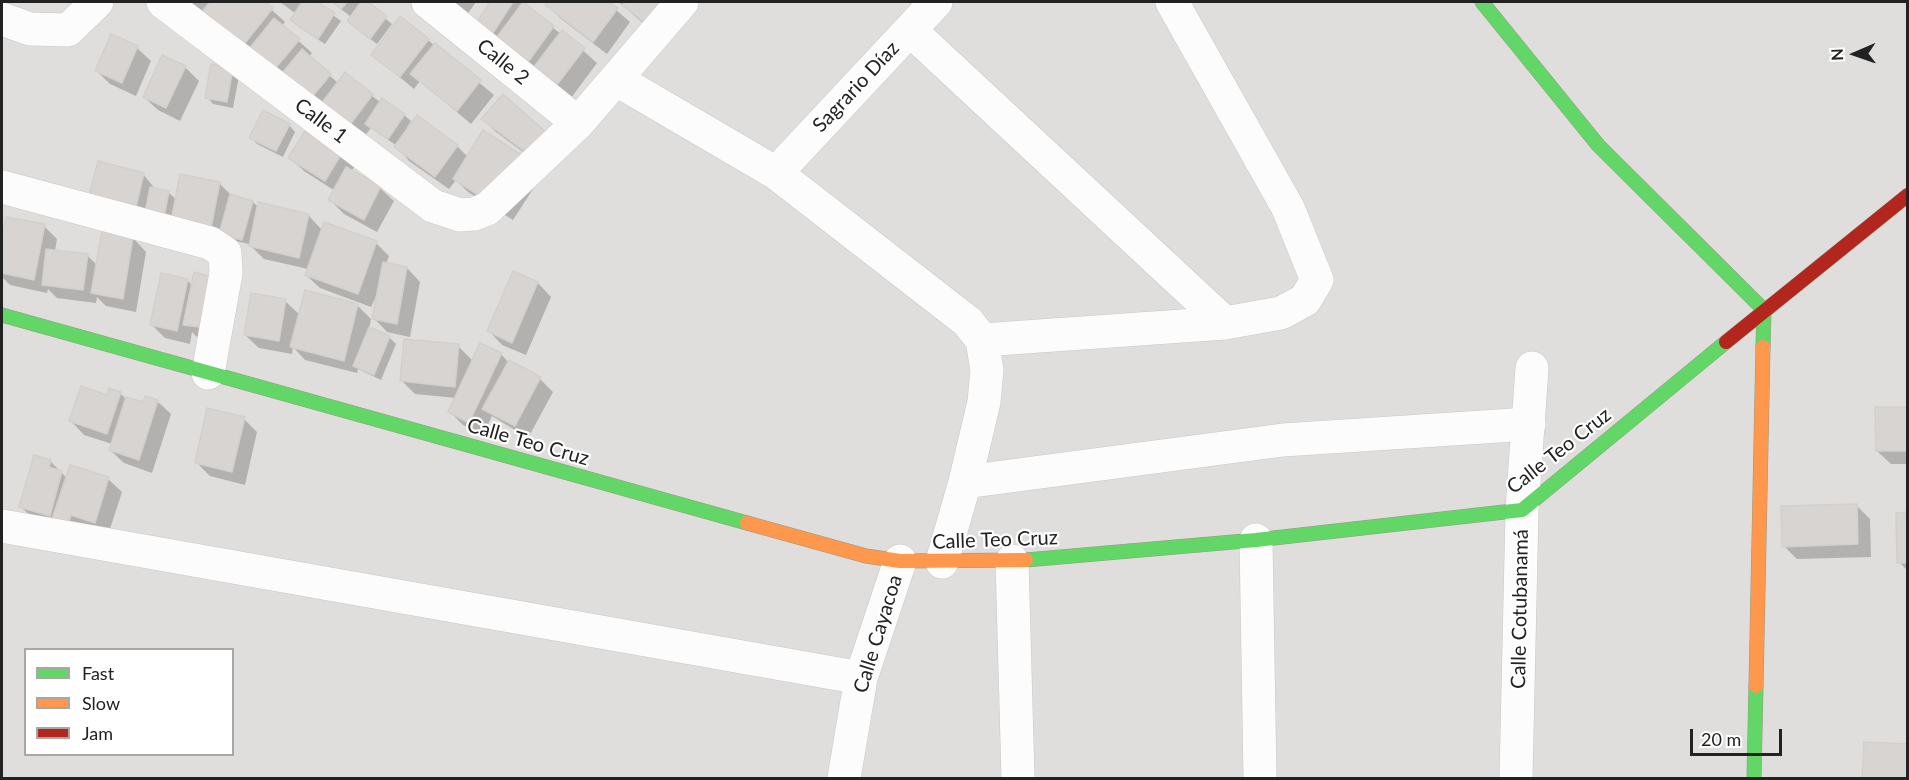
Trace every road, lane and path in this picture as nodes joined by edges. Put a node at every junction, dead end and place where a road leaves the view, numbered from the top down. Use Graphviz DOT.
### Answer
graph roads {
  1 [pos="97,2"];
  2 [pos="163,2"];
  3 [pos="428,2"];
  4 [pos="936,2"];
  5 [pos="1172,2"];
  6 [pos="1482,2"];
  7 [pos="679,3"];
  8 [pos="2,18"];
  9 [pos="910,30"];
  10 [pos="617,81"];
  11 [pos="578,123"];
  12 [pos="776,173"];
  13 [pos="2,188"];
  14 [pos="1908,195"];
  15 [pos="1764,310"];
  16 [pos="2,315"];
  17 [pos="1225,323"];
  18 [pos="982,340"];
  19 [pos="1532,368"];
  20 [pos="208,373"];
  21 [pos="1529,424"];
  22 [pos="965,482"];
  23 [pos="1522,510"];
  24 [pos="2,526"];
  25 [pos="1256,540"];
  26 [pos="900,561"];
  27 [pos="1012,561"];
  28 [pos="942,562"];
  29 [pos="861,678"];
  30 [pos="844,778"];
  31 [pos="1018,778"];
  32 [pos="1260,778"];
  33 [pos="1516,778"];
  34 [pos="1754,778"];
  1 -- 8 [label="street"];
  2 -- 11 [label="street, Calle 1"];
  3 -- 11 [label="street, Calle 2"];
  4 -- 9 [label="street, Sagrario Díaz"];
  5 -- 17 [label="street"];
  6 -- 15 [label="street"];
  7 -- 10 [label="street"];
  9 -- 12 [label="street, Sagrario Díaz"];
  9 -- 17 [label="street"];
  10 -- 11 [label="street"];
  10 -- 12 [label="street"];
  12 -- 18 [label="street"];
  13 -- 20 [label="street"];
  14 -- 15 [label="street, Calle Teo Cruz"];
  15 -- 23 [label="street, Calle Teo Cruz"];
  15 -- 34 [label="street"];
  16 -- 20 [label="street, Calle Teo Cruz"];
  17 -- 18 [label="street"];
  18 -- 22 [label="street"];
  19 -- 21 [label="street, Calle Cotubanamá"];
  20 -- 26 [label="street, Calle Teo Cruz"];
  21 -- 22 [label="street"];
  21 -- 23 [label="street, Calle Cotubanamá"];
  22 -- 28 [label="street"];
  23 -- 25 [label="street, Calle Teo Cruz"];
  23 -- 33 [label="street, Calle Cotubanamá"];
  24 -- 29 [label="street"];
  25 -- 27 [label="street, Calle Teo Cruz"];
  25 -- 32 [label="street"];
  26 -- 28 [label="street, Calle Teo Cruz"];
  26 -- 29 [label="street, Calle Cayacoa"];
  27 -- 28 [label="street, Calle Teo Cruz"];
  27 -- 31 [label="street"];
  29 -- 30 [label="street, Calle Cayacoa"];
}
